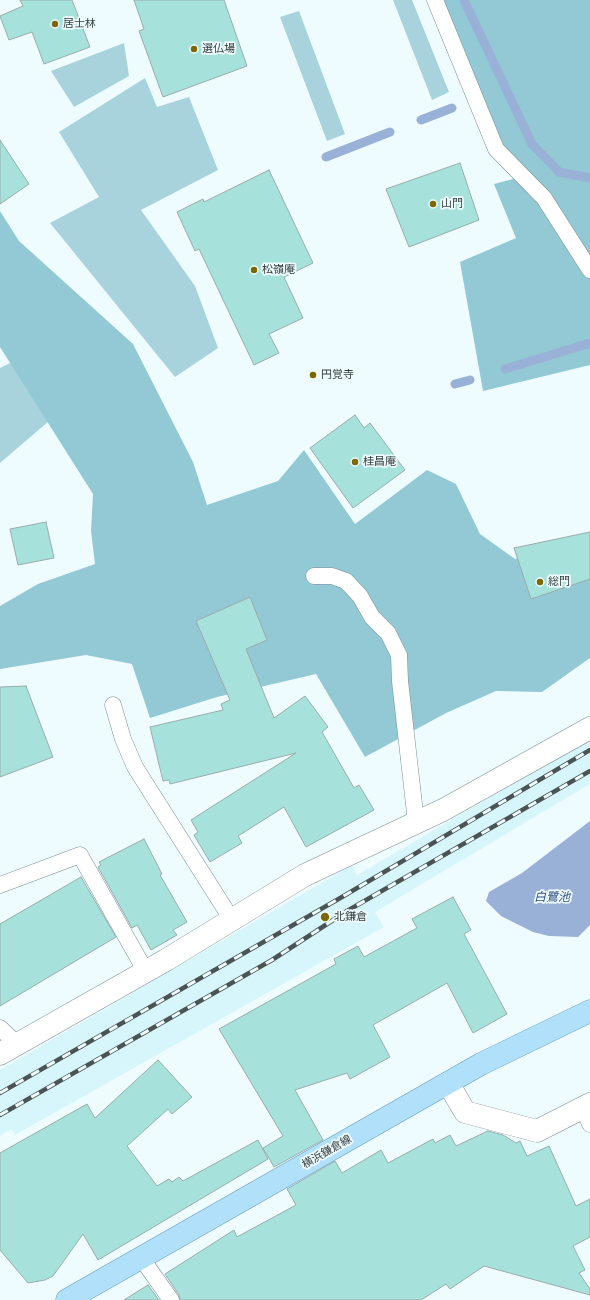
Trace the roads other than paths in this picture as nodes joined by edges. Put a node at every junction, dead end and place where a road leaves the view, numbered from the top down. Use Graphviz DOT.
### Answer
graph roads {
  1 [pos="435,0"];
  2 [pos="590,270"];
  3 [pos="314,576"];
  4 [pos="113,705"];
  5 [pos="590,728"];
  6 [pos="416,822"];
  7 [pos="0,885"];
  8 [pos="232,920"];
  9 [pos="146,972"];
  10 [pos="590,1011"];
  11 [pos="0,1028"];
  12 [pos="8,1049"];
  13 [pos="448,1083"];
  14 [pos="588,1111"];
  15 [pos="142,1259"];
  16 [pos="68,1300"];
  17 [pos="171,1300"];
  1 -- 2 [label="lane"];
  3 -- 6 [label="lane"];
  4 -- 8 [label="lane"];
  5 -- 6 [label="street"];
  6 -- 8 [label="street"];
  7 -- 9 [label="lane"];
  8 -- 9 [label="street"];
  9 -- 12 [label="street"];
  10 -- 13 [label="main road, 横浜鎌倉線"];
  11 -- 12 [label="lane"];
  13 -- 14 [label="street"];
  13 -- 15 [label="main road, 横浜鎌倉線"];
  15 -- 16 [label="main road, 横浜鎌倉線"];
  15 -- 17 [label="lane"];
}
